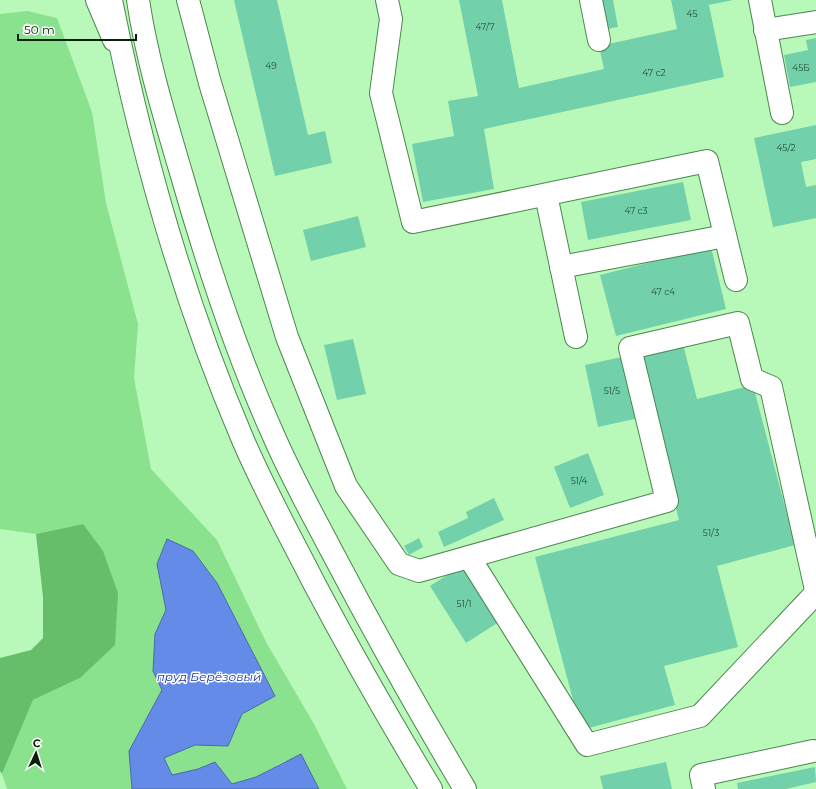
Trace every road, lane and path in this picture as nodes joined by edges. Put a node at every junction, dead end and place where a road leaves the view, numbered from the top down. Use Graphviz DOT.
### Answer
graph roads {
  1 [pos="97,0"];
  2 [pos="111,0"];
  3 [pos="188,0"];
  4 [pos="387,0"];
  5 [pos="591,0"];
  6 [pos="760,0"];
  7 [pos="139,3"];
  8 [pos="816,22"];
  9 [pos="765,30"];
  10 [pos="599,40"];
  11 [pos="125,67"];
  12 [pos="782,113"];
  13 [pos="546,195"];
  14 [pos="725,236"];
  15 [pos="561,267"];
  16 [pos="736,280"];
  17 [pos="576,337"];
  18 [pos="469,557"];
  19 [pos="816,592"];
  20 [pos="813,750"];
  21 [pos="431,789"];
  22 [pos="465,789"];
  23 [pos="704,789"];
  1 -- 11 [label="main road"];
  2 -- 11 [label="main road"];
  3 -- 18 [label="main road"];
  4 -- 13 [label="main road"];
  5 -- 10 [label="main road"];
  6 -- 9 [label="main road"];
  7 -- 22 [label="main road"];
  8 -- 9 [label="main road"];
  9 -- 12 [label="main road"];
  11 -- 21 [label="main road"];
  13 -- 14 [label="main road"];
  13 -- 15 [label="main road"];
  14 -- 15 [label="main road"];
  14 -- 16 [label="main road"];
  15 -- 17 [label="main road"];
  18 -- 19 [label="main road"];
  18 -- 19 [label="main road"];
  20 -- 23 [label="main road"];
}
